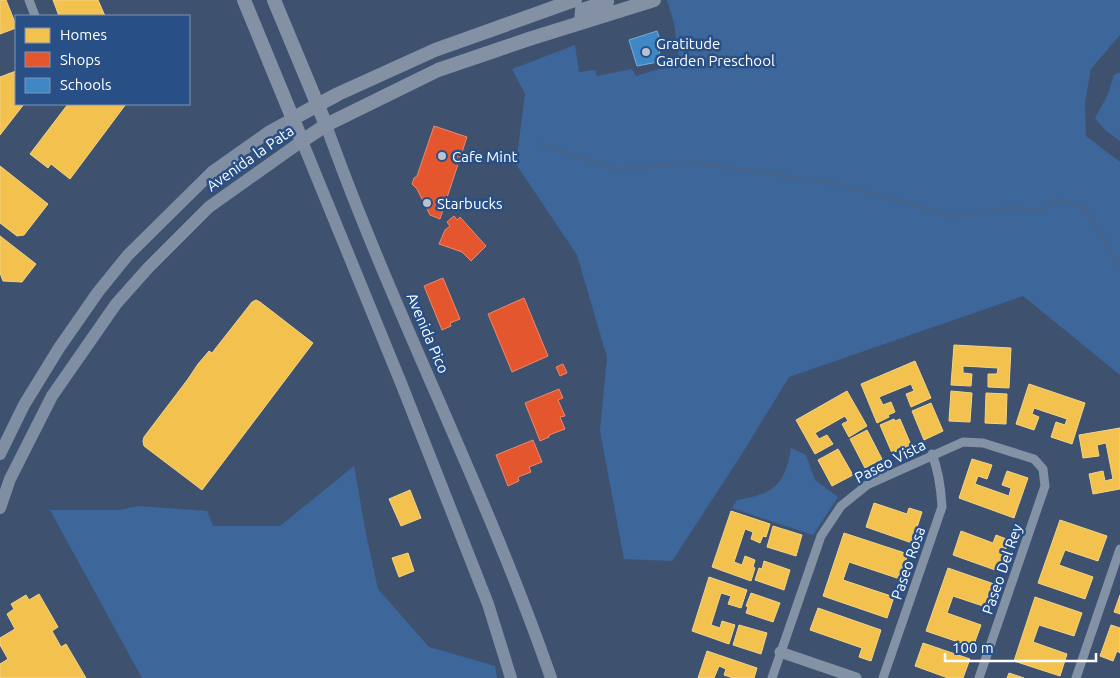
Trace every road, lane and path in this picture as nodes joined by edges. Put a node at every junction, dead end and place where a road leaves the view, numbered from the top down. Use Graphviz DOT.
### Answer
graph roads {
  1 [pos="29,0"];
  2 [pos="244,0"];
  3 [pos="274,0"];
  4 [pos="575,0"];
  5 [pos="607,0"];
  6 [pos="654,0"];
  7 [pos="35,15"];
  8 [pos="581,22"];
  9 [pos="317,105"];
  10 [pos="292,119"];
  11 [pos="326,125"];
  12 [pos="302,140"];
  13 [pos="0,454"];
  14 [pos="932,454"];
  15 [pos="1043,469"];
  16 [pos="0,508"];
  17 [pos="1120,549"];
  18 [pos="780,652"];
  19 [pos="511,678"];
  20 [pos="551,678"];
  21 [pos="772,678"];
  22 [pos="856,678"];
  23 [pos="883,678"];
  24 [pos="979,678"];
  25 [pos="1076,678"];
  1 -- 7 [label="street"];
  2 -- 10 [label="highway"];
  3 -- 9 [label="highway, Avenida Pico"];
  4 -- 9 [label="highway, Avenida la Pata"];
  5 -- 8 [label="highway"];
  6 -- 8 [label="highway, Avenida la Pata"];
  8 -- 11 [label="highway, Avenida la Pata"];
  9 -- 10 [label="highway, Avenida la Pata"];
  9 -- 11 [label="highway, Avenida Pico"];
  10 -- 12 [label="highway"];
  10 -- 13 [label="main road, Avenida la Pata"];
  11 -- 12 [label="highway, Avenida la Pata"];
  11 -- 20 [label="main road, Avenida Pico"];
  12 -- 16 [label="main road, Avenida la Pata"];
  12 -- 19 [label="main road"];
  14 -- 15 [label="street, Paseo Vista"];
  14 -- 18 [label="street, Paseo Vista"];
  14 -- 23 [label="street, Paseo Rosa"];
  15 -- 24 [label="street, Paseo Del Rey"];
  17 -- 25 [label="street"];
  18 -- 21 [label="street, Paseo Vista"];
  18 -- 22 [label="street"];
}
